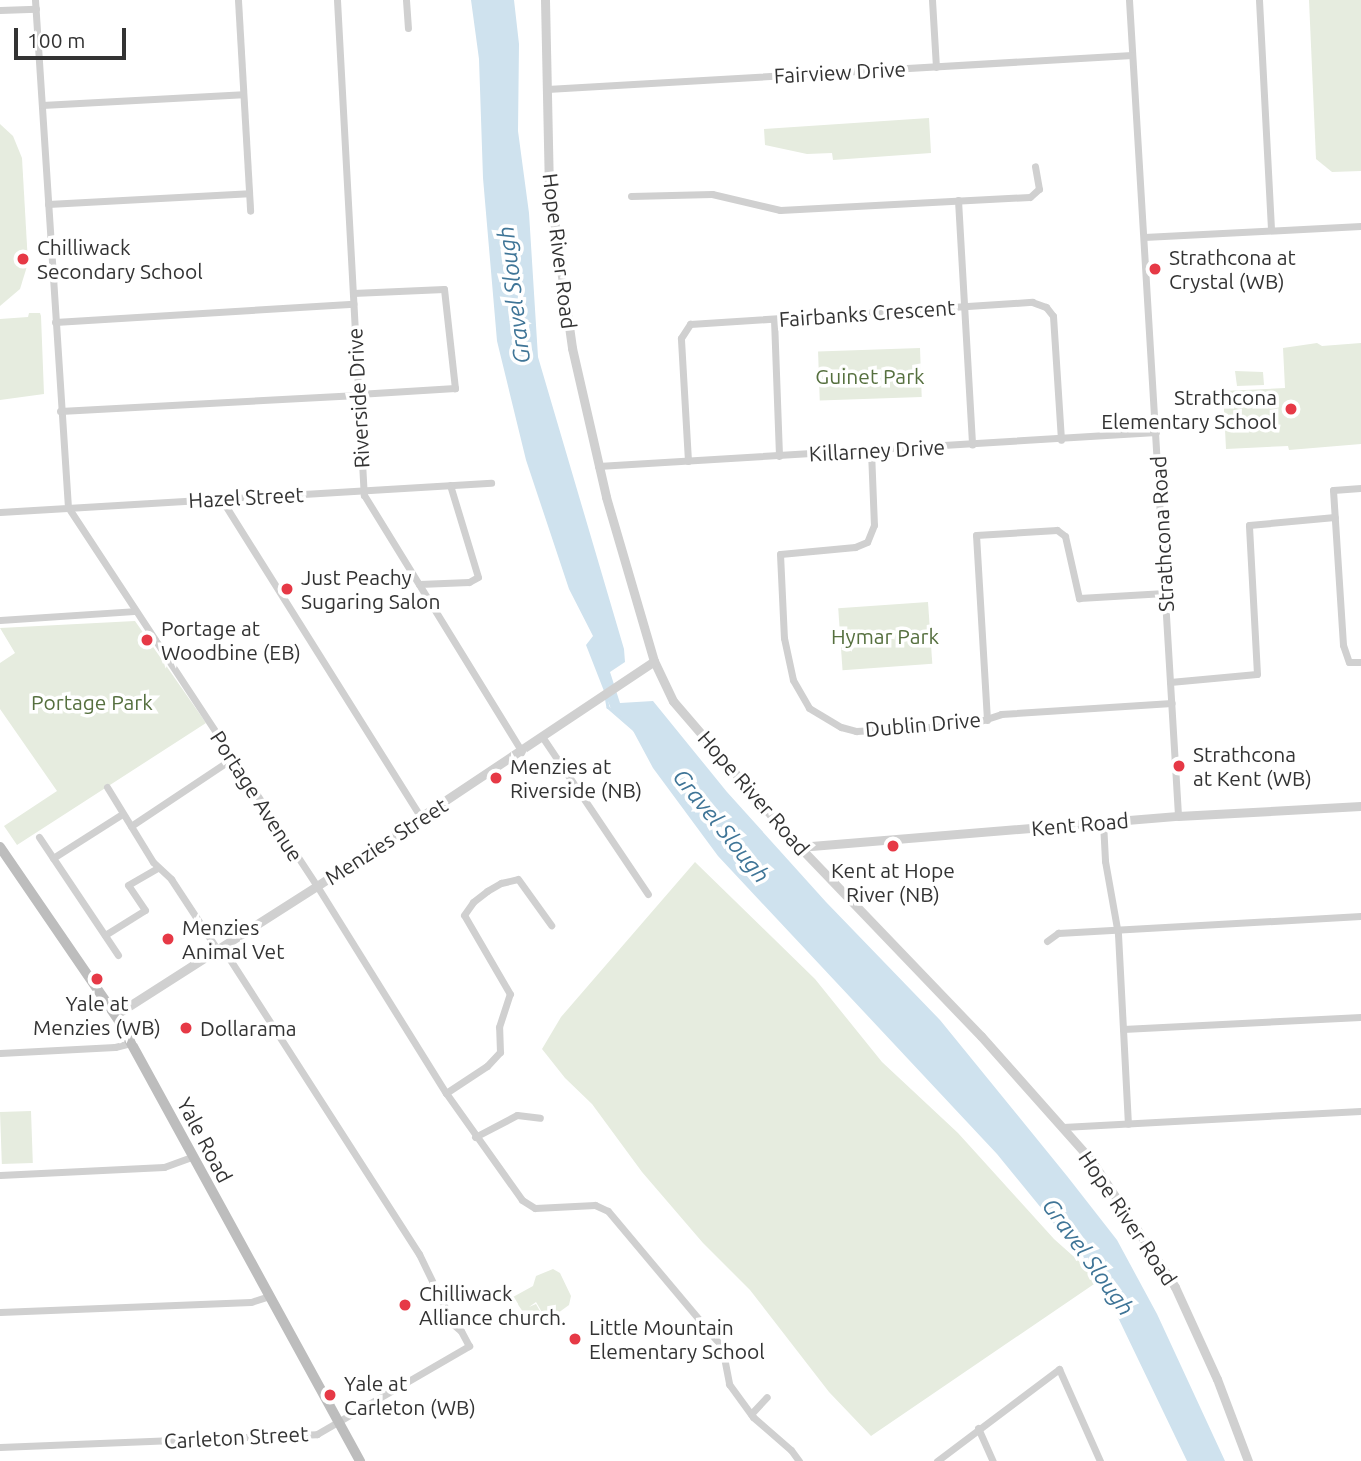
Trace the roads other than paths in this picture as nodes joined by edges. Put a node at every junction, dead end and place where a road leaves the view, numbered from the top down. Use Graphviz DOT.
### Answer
graph roads {
  1 [pos="238,0"];
  2 [pos="337,0"];
  3 [pos="406,0"];
  4 [pos="545,0"];
  5 [pos="932,0"];
  6 [pos="1129,0"];
  7 [pos="1259,0"];
  8 [pos="36,4"];
  9 [pos="0,10"];
  10 [pos="408,28"];
  11 [pos="1132,55"];
  12 [pos="936,67"];
  13 [pos="547,89"];
  14 [pos="243,94"];
  15 [pos="42,105"];
  16 [pos="1035,166"];
  17 [pos="249,193"];
  18 [pos="631,196"];
  19 [pos="957,200"];
  20 [pos="48,204"];
  21 [pos="250,211"];
  22 [pos="1361,226"];
  23 [pos="1271,230"];
  24 [pos="1144,237"];
  25 [pos="353,293"];
  26 [pos="353,304"];
  27 [pos="964,307"];
  28 [pos="774,319"];
  29 [pos="55,322"];
  30 [pos="358,395"];
  31 [pos="60,411"];
  32 [pos="1156,432"];
  33 [pos="1061,440"];
  34 [pos="972,445"];
  35 [pos="871,451"];
  36 [pos="779,456"];
  37 [pos="688,461"];
  38 [pos="598,466"];
  39 [pos="491,482"];
  40 [pos="450,485"];
  41 [pos="1361,488"];
  42 [pos="363,490"];
  43 [pos="220,497"];
  44 [pos="68,507"];
  45 [pos="0,512"];
  46 [pos="1335,517"];
  47 [pos="419,584"];
  48 [pos="1165,593"];
  49 [pos="134,611"];
  50 [pos="0,620"];
  51 [pos="654,662"];
  52 [pos="1361,662"];
  53 [pos="1170,682"];
  54 [pos="1171,704"];
  55 [pos="987,720"];
  56 [pos="543,738"];
  57 [pos="522,752"];
  58 [pos="233,758"];
  59 [pos="107,787"];
  60 [pos="1361,806"];
  61 [pos="122,814"];
  62 [pos="1178,816"];
  63 [pos="421,818"];
  64 [pos="1103,822"];
  65 [pos="131,826"];
  66 [pos="39,837"];
  67 [pos="799,846"];
  68 [pos="1,850"];
  69 [pos="53,858"];
  70 [pos="157,867"];
  71 [pos="317,886"];
  72 [pos="648,894"];
  73 [pos="1361,916"];
  74 [pos="551,925"];
  75 [pos="1118,929"];
  76 [pos="105,935"];
  77 [pos="1047,941"];
  78 [pos="220,948"];
  79 [pos="118,955"];
  80 [pos="115,1015"];
  81 [pos="1361,1017"];
  82 [pos="1123,1029"];
  83 [pos="131,1043"];
  84 [pos="0,1053"];
  85 [pos="446,1093"];
  86 [pos="1361,1111"];
  87 [pos="540,1118"];
  88 [pos="1128,1124"];
  89 [pos="1063,1127"];
  90 [pos="475,1137"];
  91 [pos="192,1157"];
  92 [pos="0,1175"];
  93 [pos="269,1296"];
  94 [pos="0,1312"];
  95 [pos="767,1397"];
  96 [pos="751,1414"];
  97 [pos="339,1422"];
  98 [pos="978,1428"];
  99 [pos="0,1447"];
  100 [pos="360,1461"];
  101 [pos="799,1461"];
  102 [pos="937,1461"];
  103 [pos="993,1461"];
  104 [pos="1100,1461"];
  105 [pos="1248,1461"];
  1 -- 14 [label="street"];
  2 -- 25 [label="street, Riverside Drive"];
  3 -- 10 [label="street"];
  4 -- 13 [label="street, Hope River Road"];
  5 -- 12 [label="street"];
  6 -- 11 [label="street, Strathcona Road"];
  7 -- 23 [label="street"];
  8 -- 9 [label="street"];
  8 -- 15 [label="street, Portage Avenue"];
  11 -- 12 [label="street, Fairview Drive"];
  11 -- 24 [label="street, Strathcona Road"];
  12 -- 13 [label="street, Fairview Drive"];
  13 -- 38 [label="street, Hope River Road"];
  14 -- 15 [label="street"];
  14 -- 17 [label="street"];
  15 -- 20 [label="street, Portage Avenue"];
  16 -- 19 [label="street"];
  17 -- 20 [label="street"];
  17 -- 21 [label="street"];
  18 -- 19 [label="street"];
  19 -- 27 [label="street"];
  20 -- 29 [label="street, Portage Avenue"];
  22 -- 23 [label="street"];
  23 -- 24 [label="street"];
  24 -- 32 [label="street, Strathcona Road"];
  25 -- 26 [label="street, Riverside Drive"];
  25 -- 30 [label="street"];
  26 -- 29 [label="street"];
  26 -- 30 [label="street, Riverside Drive"];
  27 -- 28 [label="street, Fairbanks Crescent"];
  27 -- 33 [label="street, Fairbanks Crescent"];
  27 -- 34 [label="street"];
  28 -- 36 [label="street"];
  28 -- 37 [label="street, Fairbanks Crescent"];
  29 -- 31 [label="street, Portage Avenue"];
  30 -- 31 [label="street"];
  30 -- 42 [label="street, Riverside Drive"];
  31 -- 44 [label="street, Portage Avenue"];
  32 -- 33 [label="street, Killarney Drive"];
  32 -- 48 [label="street, Strathcona Road"];
  33 -- 34 [label="street, Killarney Drive"];
  34 -- 35 [label="street, Killarney Drive"];
  35 -- 36 [label="street, Killarney Drive"];
  35 -- 55 [label="street, Dublin Drive"];
  36 -- 37 [label="street, Killarney Drive"];
  37 -- 38 [label="street, Killarney Drive"];
  38 -- 51 [label="street, Hope River Road"];
  39 -- 40 [label="street, Hazel Street"];
  40 -- 42 [label="street, Hazel Street"];
  40 -- 47 [label="street"];
  41 -- 46 [label="street"];
  42 -- 43 [label="street, Hazel Street"];
  42 -- 47 [label="street, Riverside Drive"];
  43 -- 44 [label="street, Hazel Street"];
  43 -- 63 [label="street"];
  44 -- 45 [label="street, Hazel Street"];
  44 -- 49 [label="street, Portage Avenue"];
  46 -- 52 [label="street"];
  46 -- 53 [label="street"];
  47 -- 57 [label="street, Riverside Drive"];
  48 -- 53 [label="street, Strathcona Road"];
  48 -- 55 [label="street"];
  49 -- 50 [label="street"];
  49 -- 58 [label="street, Portage Avenue"];
  51 -- 56 [label="street, Menzies Street"];
  51 -- 67 [label="street, Hope River Road"];
  53 -- 54 [label="street, Strathcona Road"];
  54 -- 55 [label="street, Dublin Drive"];
  54 -- 62 [label="street, Strathcona Road"];
  56 -- 57 [label="street, Menzies Street"];
  56 -- 72 [label="street"];
  57 -- 63 [label="street, Menzies Street"];
  58 -- 65 [label="street"];
  58 -- 71 [label="street, Portage Avenue"];
  59 -- 61 [label="street"];
  60 -- 62 [label="street, Kent Road"];
  61 -- 65 [label="street"];
  61 -- 69 [label="street"];
  62 -- 64 [label="street, Kent Road"];
  63 -- 71 [label="street, Menzies Street"];
  64 -- 67 [label="street, Kent Road"];
  64 -- 75 [label="street"];
  65 -- 70 [label="street"];
  66 -- 69 [label="street"];
  67 -- 89 [label="street, Hope River Road"];
  68 -- 80 [label="main road, Yale Road"];
  69 -- 76 [label="street"];
  70 -- 76 [label="street"];
  70 -- 78 [label="street"];
  71 -- 78 [label="street, Menzies Street"];
  71 -- 85 [label="street, Portage Avenue"];
  73 -- 75 [label="street"];
  74 -- 85 [label="street"];
  75 -- 77 [label="street"];
  75 -- 82 [label="street"];
  76 -- 79 [label="street"];
  78 -- 80 [label="street, Menzies Street"];
  78 -- 97 [label="street, Carleton Street"];
  80 -- 83 [label="main road, Yale Road"];
  81 -- 82 [label="street"];
  82 -- 88 [label="street"];
  83 -- 84 [label="street"];
  83 -- 91 [label="main road, Yale Road"];
  85 -- 90 [label="street, Portage Avenue"];
  86 -- 88 [label="street"];
  87 -- 90 [label="street"];
  88 -- 89 [label="street"];
  89 -- 105 [label="street, Hope River Road"];
  90 -- 96 [label="street, Portage Avenue"];
  91 -- 92 [label="street"];
  91 -- 93 [label="main road, Yale Road"];
  93 -- 94 [label="street"];
  93 -- 97 [label="main road, Yale Road"];
  95 -- 96 [label="street"];
  96 -- 101 [label="street, Portage Avenue"];
  97 -- 99 [label="street, Carleton Street"];
  97 -- 100 [label="main road, Yale Road"];
  98 -- 102 [label="street"];
  98 -- 103 [label="street"];
  98 -- 104 [label="street"];
}
